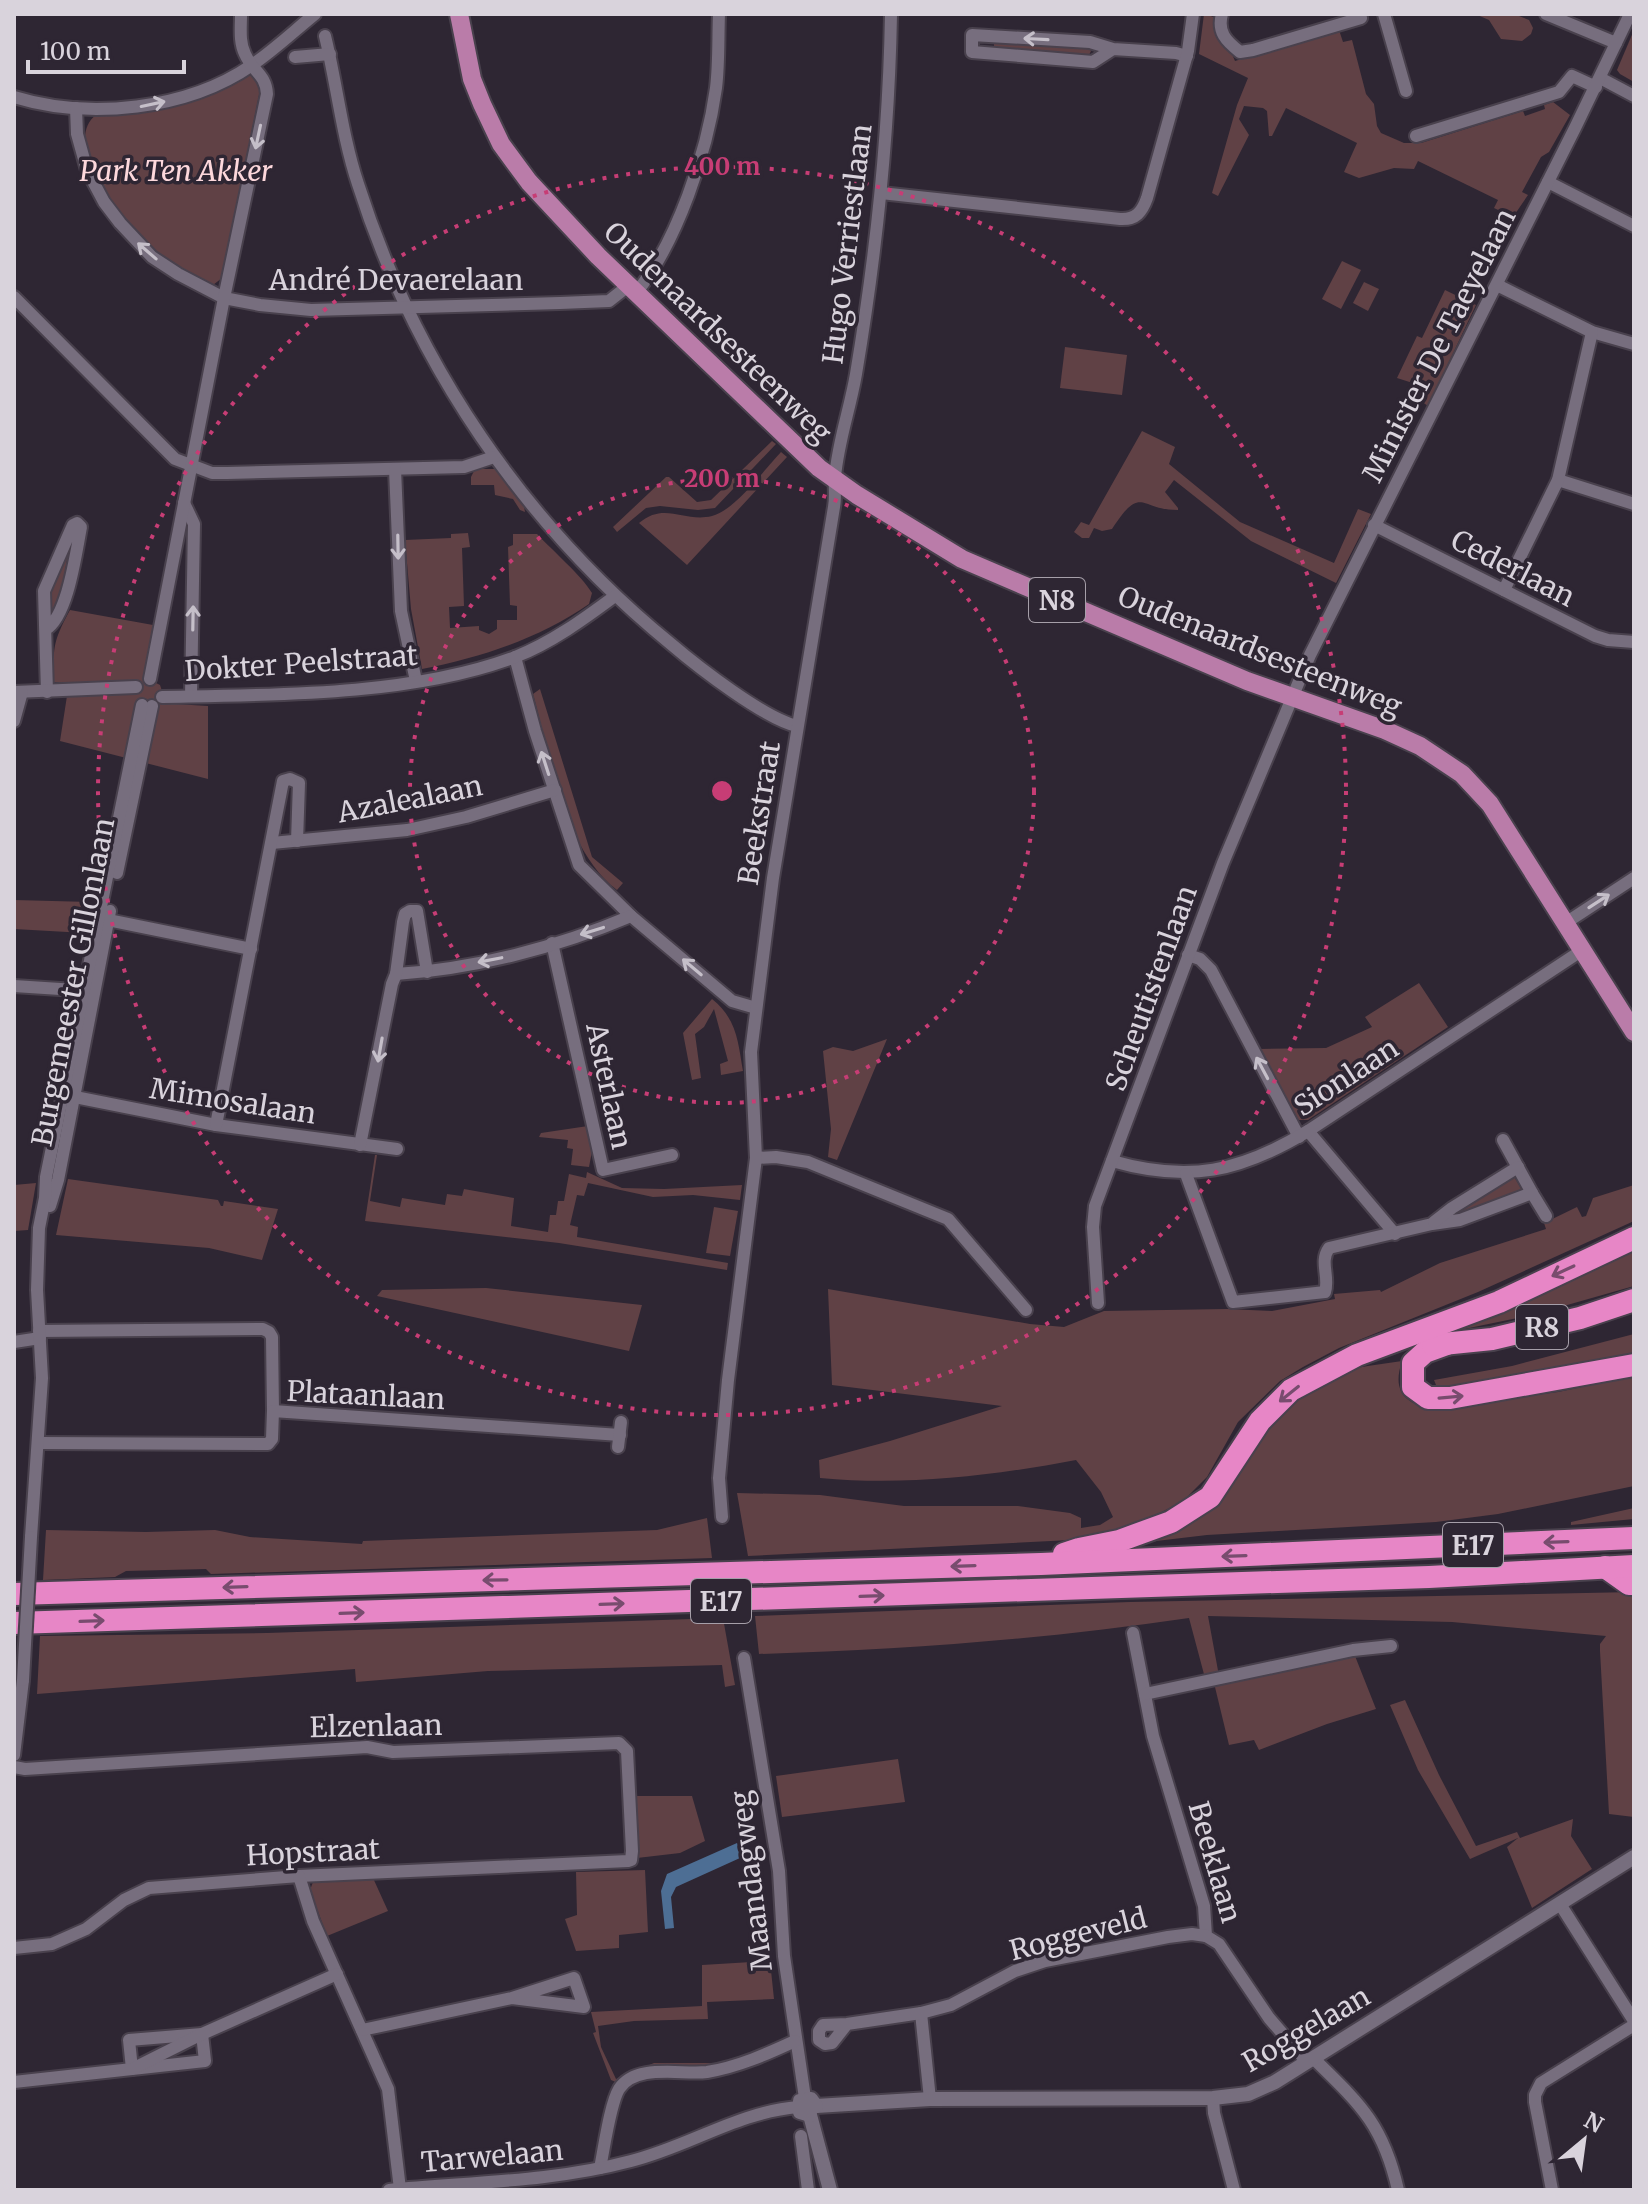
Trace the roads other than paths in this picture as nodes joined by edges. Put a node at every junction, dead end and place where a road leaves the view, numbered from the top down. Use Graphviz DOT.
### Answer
graph roads {
  1 [pos="241,14"];
  2 [pos="315,14"];
  3 [pos="459,14"];
  4 [pos="719,14"];
  5 [pos="891,14"];
  6 [pos="1193,14"];
  7 [pos="1222,14"];
  8 [pos="1384,14"];
  9 [pos="1546,14"];
  10 [pos="1630,14"];
  11 [pos="1361,18"];
  12 [pos="325,36"];
  13 [pos="1616,43"];
  14 [pos="1113,49"];
  15 [pos="330,54"];
  16 [pos="1187,56"];
  17 [pos="295,57"];
  18 [pos="252,66"];
  19 [pos="1598,82"];
  20 [pos="1406,91"];
  21 [pos="1634,96"];
  22 [pos="14,97"];
  23 [pos="76,108"];
  24 [pos="1416,136"];
  25 [pos="1548,182"];
  26 [pos="881,193"];
  27 [pos="1634,226"];
  28 [pos="1497,285"];
  29 [pos="632,289"];
  30 [pos="14,297"];
  31 [pos="224,298"];
  32 [pos="406,307"];
  33 [pos="1592,332"];
  34 [pos="1634,344"];
  35 [pos="494,457"];
  36 [pos="192,468"];
  37 [pos="395,469"];
  38 [pos="834,479"];
  39 [pos="1558,480"];
  40 [pos="184,503"];
  41 [pos="1634,504"];
  42 [pos="1374,525"];
  43 [pos="1504,590"];
  44 [pos="615,596"];
  45 [pos="46,629"];
  46 [pos="1634,642"];
  47 [pos="515,657"];
  48 [pos="150,679"];
  49 [pos="416,681"];
  50 [pos="136,687"];
  51 [pos="18,692"];
  52 [pos="47,692"];
  53 [pos="191,696"];
  54 [pos="1292,698"];
  55 [pos="152,703"];
  56 [pos="14,721"];
  57 [pos="797,726"];
  58 [pos="555,790"];
  59 [pos="297,841"];
  60 [pos="272,843"];
  61 [pos="1634,878"];
  62 [pos="631,916"];
  63 [pos="108,920"];
  64 [pos="1564,924"];
  65 [pos="552,943"];
  66 [pos="251,949"];
  67 [pos="1581,951"];
  68 [pos="1188,955"];
  69 [pos="427,972"];
  70 [pos="396,974"];
  71 [pos="14,986"];
  72 [pos="91,991"];
  73 [pos="756,1008"];
  74 [pos="1634,1032"];
  75 [pos="69,1096"];
  76 [pos="216,1125"];
  77 [pos="1304,1134"];
  78 [pos="1503,1140"];
  79 [pos="360,1145"];
  80 [pos="397,1149"];
  81 [pos="672,1155"];
  82 [pos="756,1158"];
  83 [pos="1112,1161"];
  84 [pos="1518,1167"];
  85 [pos="1186,1174"];
  86 [pos="1532,1193"];
  87 [pos="1546,1216"];
  88 [pos="1432,1224"];
  89 [pos="1395,1234"];
  90 [pos="1634,1238"];
  91 [pos="1634,1300"];
  92 [pos="1098,1303"];
  93 [pos="1026,1310"];
  94 [pos="39,1334"];
  95 [pos="14,1342"];
  96 [pos="1447,1344"];
  97 [pos="1357,1355"];
  98 [pos="1634,1365"];
  99 [pos="273,1411"];
  100 [pos="620,1435"];
  101 [pos="39,1443"];
  102 [pos="722,1517"];
  103 [pos="1634,1538"];
  104 [pos="1041,1564"];
  105 [pos="1634,1566"];
  106 [pos="1605,1567"];
  107 [pos="1634,1584"];
  108 [pos="14,1594"];
  109 [pos="14,1623"];
  110 [pos="1133,1633"];
  111 [pos="1391,1646"];
  112 [pos="744,1658"];
  113 [pos="1145,1694"];
  114 [pos="14,1755"];
  115 [pos="14,1767"];
  116 [pos="1634,1857"];
  117 [pos="631,1860"];
  118 [pos="299,1876"];
  119 [pos="1560,1904"];
  120 [pos="1206,1936"];
  121 [pos="14,1948"];
  122 [pos="337,1974"];
  123 [pos="512,1998"];
  124 [pos="921,2013"];
  125 [pos="1634,2023"];
  126 [pos="847,2024"];
  127 [pos="362,2030"];
  128 [pos="202,2034"];
  129 [pos="795,2041"];
  130 [pos="1310,2060"];
  131 [pos="132,2069"];
  132 [pos="14,2082"];
  133 [pos="1213,2098"];
  134 [pos="930,2099"];
  135 [pos="807,2107"];
  136 [pos="801,2136"];
  137 [pos="600,2168"];
  138 [pos="400,2189"];
  139 [pos="389,2190"];
  140 [pos="808,2190"];
  141 [pos="830,2190"];
  142 [pos="1234,2190"];
  143 [pos="1398,2190"];
  144 [pos="1552,2190"];
  1 -- 18 [label="street"];
  2 -- 18 [label="street"];
  3 -- 29 [label="main road, Oudenaardsesteenweg / N8"];
  4 -- 29 [label="street"];
  5 -- 26 [label="street, Hugo Verriestlaan"];
  6 -- 16 [label="street"];
  7 -- 11 [label="street"];
  8 -- 20 [label="street"];
  9 -- 13 [label="street"];
  10 -- 13 [label="street, Minister De Taeyelaan"];
  12 -- 15 [label="street"];
  13 -- 19 [label="street, Minister De Taeyelaan"];
  14 -- 14 [label="street, one-way"];
  14 -- 16 [label="street"];
  15 -- 17 [label="street"];
  15 -- 32 [label="street"];
  16 -- 26 [label="street"];
  23 -- 18 [label="street, one-way"];
  18 -- 31 [label="street, one-way"];
  19 -- 21 [label="street"];
  19 -- 24 [label="street"];
  19 -- 25 [label="street, Minister De Taeyelaan"];
  22 -- 23 [label="street"];
  31 -- 23 [label="street, André Devaerelaan, one-way"];
  25 -- 27 [label="street"];
  25 -- 28 [label="street, Minister De Taeyelaan"];
  26 -- 38 [label="street, Hugo Verriestlaan"];
  28 -- 33 [label="street"];
  28 -- 42 [label="street, Minister De Taeyelaan"];
  29 -- 32 [label="street, André Devaerelaan"];
  29 -- 38 [label="main road, Oudenaardsesteenweg / N8"];
  30 -- 36 [label="street"];
  31 -- 32 [label="street, André Devaerelaan"];
  31 -- 36 [label="street"];
  32 -- 35 [label="street"];
  33 -- 34 [label="street"];
  33 -- 39 [label="street"];
  35 -- 37 [label="street"];
  35 -- 44 [label="street"];
  36 -- 37 [label="street"];
  36 -- 40 [label="street"];
  37 -- 49 [label="street, one-way"];
  38 -- 54 [label="main road, Oudenaardsesteenweg / N8"];
  38 -- 57 [label="street, Beekstraat"];
  39 -- 41 [label="street"];
  39 -- 43 [label="street"];
  40 -- 48 [label="street"];
  53 -- 40 [label="street, one-way"];
  42 -- 43 [label="street, Cederlaan"];
  42 -- 54 [label="street, Minister De Taeyelaan"];
  43 -- 46 [label="street, Cederlaan"];
  44 -- 47 [label="street, Dokter Peelstraat"];
  44 -- 57 [label="street"];
  45 -- 45 [label="street"];
  45 -- 52 [label="street"];
  47 -- 49 [label="street, Dokter Peelstraat"];
  58 -- 47 [label="street, one-way"];
  48 -- 50 [label="street"];
  48 -- 55 [label="street"];
  49 -- 53 [label="street, Dokter Peelstraat"];
  50 -- 52 [label="street"];
  50 -- 55 [label="street, Burgemeester Gillonlaan"];
  51 -- 52 [label="street"];
  51 -- 56 [label="street"];
  53 -- 55 [label="street, Dokter Peelstraat"];
  54 -- 64 [label="main road, Oudenaardsesteenweg / N8"];
  54 -- 68 [label="street, Scheutistenlaan"];
  55 -- 63 [label="street, Burgemeester Gillonlaan"];
  55 -- 72 [label="street, Burgemeester Gillonlaan"];
  57 -- 73 [label="street, Beekstraat"];
  58 -- 59 [label="street, Azalealaan"];
  58 -- 62 [label="street"];
  59 -- 60 [label="street, Azalealaan"];
  59 -- 60 [label="street"];
  60 -- 66 [label="street"];
  64 -- 61 [label="street, one-way"];
  62 -- 65 [label="street, one-way"];
  73 -- 62 [label="street, one-way"];
  63 -- 66 [label="street"];
  63 -- 72 [label="street, Burgemeester Gillonlaan"];
  64 -- 67 [label="main road, Oudenaardsesteenweg / N8"];
  65 -- 69 [label="street, one-way"];
  65 -- 81 [label="street, Asterlaan"];
  66 -- 76 [label="street"];
  67 -- 74 [label="main road, Oudenaardsesteenweg / N8"];
  67 -- 77 [label="street, Sionlaan"];
  77 -- 68 [label="street, one-way"];
  68 -- 83 [label="street, Scheutistenlaan"];
  69 -- 70 [label="street"];
  69 -- 70 [label="street"];
  70 -- 79 [label="street, one-way"];
  71 -- 72 [label="street"];
  72 -- 75 [label="street, Burgemeester Gillonlaan"];
  73 -- 82 [label="street, Beekstraat"];
  75 -- 76 [label="street, Mimosalaan"];
  75 -- 94 [label="street, Burgemeester Gillonlaan"];
  76 -- 79 [label="street, Mimosalaan"];
  77 -- 85 [label="street, Sionlaan"];
  77 -- 89 [label="street"];
  78 -- 84 [label="street"];
  79 -- 80 [label="street, Mimosalaan"];
  82 -- 93 [label="street"];
  82 -- 102 [label="street, Beekstraat"];
  83 -- 85 [label="street, Sionlaan"];
  83 -- 92 [label="street, Scheutistenlaan"];
  84 -- 86 [label="street"];
  84 -- 88 [label="street"];
  85 -- 89 [label="street"];
  86 -- 87 [label="street"];
  86 -- 88 [label="street"];
  88 -- 89 [label="street"];
  90 -- 97 [label="highway, one-way"];
  91 -- 96 [label="highway, R8"];
  94 -- 95 [label="street"];
  94 -- 99 [label="street"];
  94 -- 101 [label="street, Burgemeester Gillonlaan"];
  96 -- 97 [label="highway"];
  96 -- 98 [label="highway, one-way"];
  97 -- 104 [label="highway, one-way"];
  99 -- 100 [label="street, Plataanlaan"];
  99 -- 101 [label="street, Plataanlaan"];
  101 -- 114 [label="street, Burgemeester Gillonlaan, bridge"];
  103 -- 104 [label="highway, E17, one-way"];
  104 -- 108 [label="highway, E17, one-way"];
  105 -- 106 [label="highway, E17"];
  106 -- 107 [label="highway"];
  109 -- 106 [label="highway, E17, one-way"];
  110 -- 113 [label="street, Beeklaan"];
  111 -- 113 [label="street"];
  112 -- 129 [label="street, Maandagweg"];
  113 -- 120 [label="street, Beeklaan"];
  115 -- 117 [label="street, Elzenlaan"];
  116 -- 119 [label="street, Roggelaan"];
  117 -- 118 [label="street, Hopstraat"];
  118 -- 121 [label="street, Hopstraat"];
  118 -- 122 [label="street"];
  119 -- 125 [label="street"];
  119 -- 130 [label="street, Roggelaan"];
  120 -- 124 [label="street, Roggeveld"];
  120 -- 130 [label="street, Beeklaan"];
  122 -- 127 [label="street"];
  122 -- 128 [label="street"];
  123 -- 123 [label="street"];
  123 -- 127 [label="street"];
  124 -- 126 [label="street, Roggeveld"];
  124 -- 134 [label="street"];
  125 -- 144 [label="street"];
  127 -- 138 [label="street"];
  128 -- 131 [label="street"];
  128 -- 131 [label="street"];
  128 -- 131 [label="street"];
  129 -- 135 [label="street, Maandagweg"];
  129 -- 137 [label="street, Tarwelaan"];
  130 -- 133 [label="street, Roggelaan"];
  130 -- 143 [label="street, Beeklaan"];
  131 -- 132 [label="street"];
  133 -- 134 [label="street, Roggelaan"];
  133 -- 142 [label="street"];
  134 -- 135 [label="street, Roggelaan"];
  135 -- 137 [label="street, Tarwelaan"];
  135 -- 141 [label="street"];
  136 -- 140 [label="street"];
  137 -- 138 [label="street, Tarwelaan"];
  138 -- 139 [label="street, Tarwelaan"];
}
